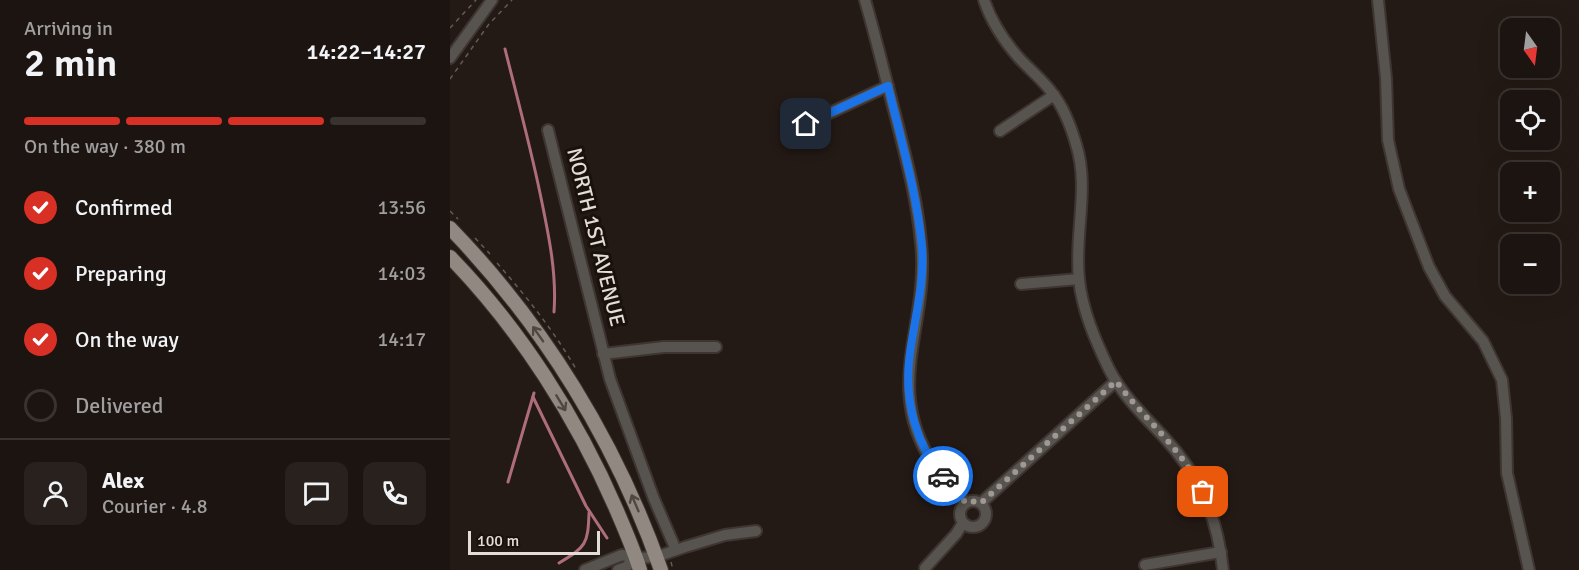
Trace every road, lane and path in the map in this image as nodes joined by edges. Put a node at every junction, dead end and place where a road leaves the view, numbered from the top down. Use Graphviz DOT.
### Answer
graph roads {
  1 [pos="476,0"];
  2 [pos="492,0"];
  3 [pos="512,0"];
  4 [pos="866,0"];
  5 [pos="984,0"];
  6 [pos="1378,0"];
  7 [pos="450,28"];
  8 [pos="450,58"];
  9 [pos="450,79"];
  10 [pos="888,86"];
  11 [pos="1054,95"];
  12 [pos="806,124"];
  13 [pos="548,130"];
  14 [pos="1000,131"];
  15 [pos="450,228"];
  16 [pos="450,257"];
  17 [pos="1078,279"];
  18 [pos="1021,284"];
  19 [pos="717,347"];
  20 [pos="603,354"];
  21 [pos="1116,381"];
  22 [pos="966,503"];
  23 [pos="981,503"];
  24 [pos="963,523"];
  25 [pos="756,531"];
  26 [pos="676,550"];
  27 [pos="1221,552"];
  28 [pos="638,564"];
  29 [pos="1145,565"];
  30 [pos="666,566"];
  31 [pos="925,568"];
  32 [pos="585,570"];
  33 [pos="618,570"];
  34 [pos="1223,570"];
  35 [pos="1529,570"];
  1 -- 7 [label="path"];
  2 -- 8 [label="street"];
  3 -- 9 [label="path"];
  4 -- 10 [label="street"];
  5 -- 11 [label="street"];
  6 -- 35 [label="street"];
  10 -- 12 [label="street"];
  10 -- 22 [label="street"];
  11 -- 14 [label="street"];
  11 -- 17 [label="street"];
  13 -- 20 [label="street, NORTH 1ST AVENUE"];
  30 -- 15 [label="main road, one-way"];
  16 -- 28 [label="main road, one-way"];
  17 -- 18 [label="street"];
  17 -- 21 [label="street"];
  19 -- 20 [label="street, NORTH 1ST AVENUE"];
  20 -- 26 [label="street, NORTH 1ST AVENUE"];
  21 -- 23 [label="street"];
  21 -- 27 [label="street"];
  22 -- 23 [label="street"];
  22 -- 24 [label="street"];
  23 -- 24 [label="street"];
  24 -- 31 [label="street"];
  25 -- 26 [label="street"];
  26 -- 30 [label="street"];
  27 -- 29 [label="street"];
  27 -- 34 [label="street"];
  28 -- 30 [label="street"];
  28 -- 32 [label="street"];
  28 -- 33 [label="street"];
}
